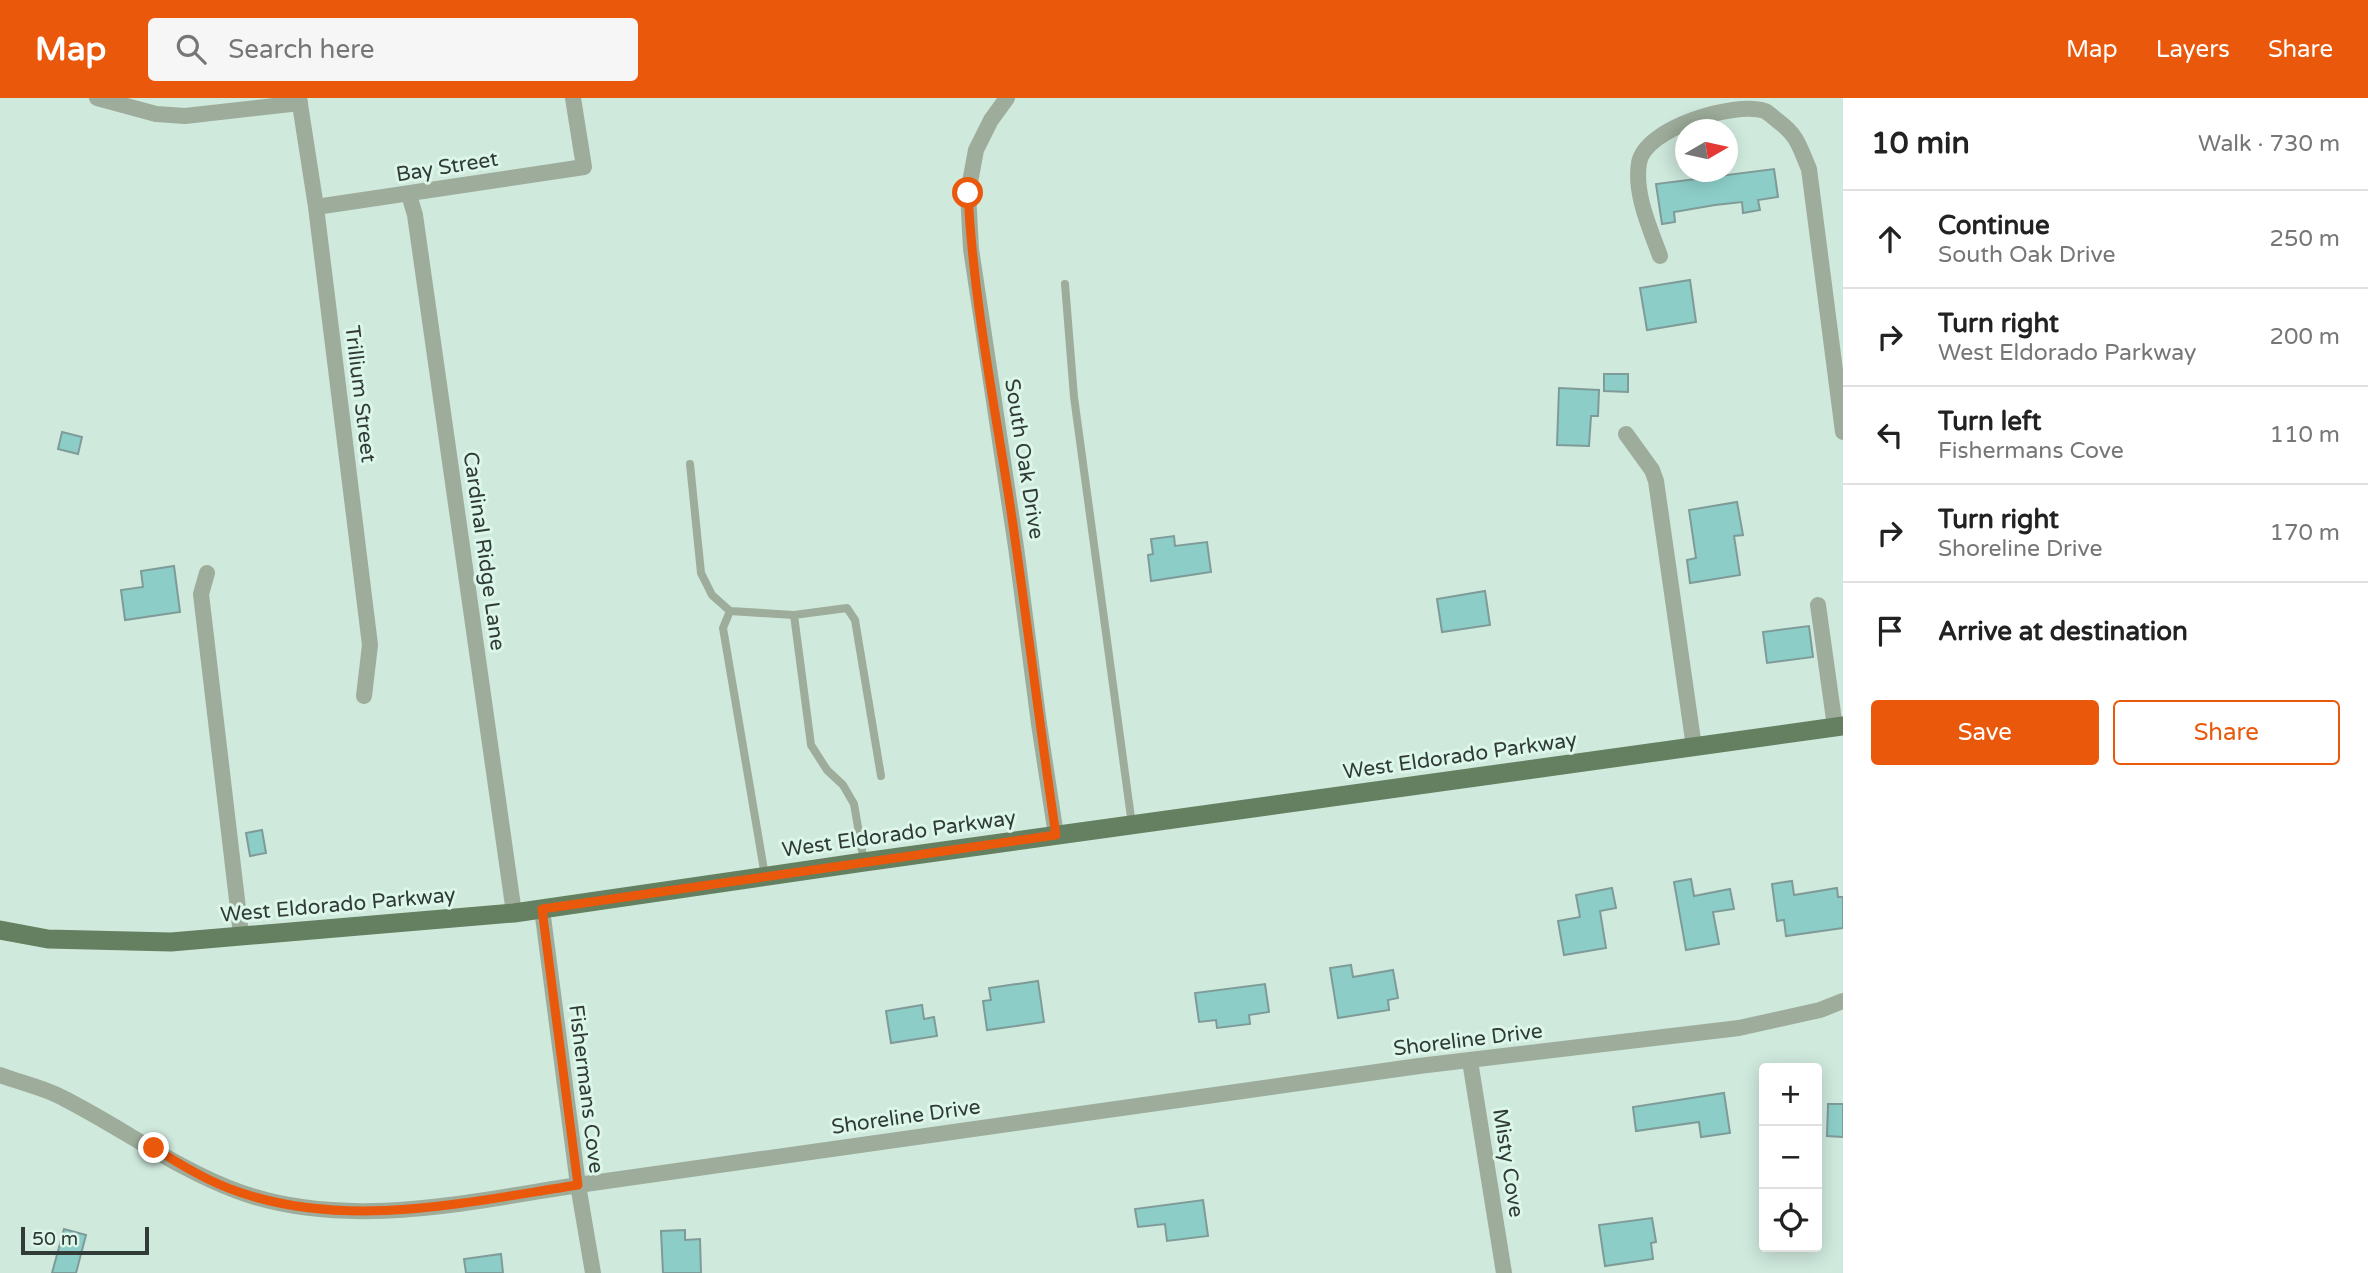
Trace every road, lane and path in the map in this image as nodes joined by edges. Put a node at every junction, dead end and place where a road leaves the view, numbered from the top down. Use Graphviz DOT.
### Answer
graph roads {
  1 [pos="97,98"];
  2 [pos="573,98"];
  3 [pos="1007,98"];
  4 [pos="300,101"];
  5 [pos="409,195"];
  6 [pos="316,207"];
  7 [pos="1660,257"];
  8 [pos="1065,285"];
  9 [pos="1843,432"];
  10 [pos="1626,434"];
  11 [pos="690,464"];
  12 [pos="207,573"];
  13 [pos="1818,606"];
  14 [pos="730,611"];
  15 [pos="794,615"];
  16 [pos="364,696"];
  17 [pos="1839,726"];
  18 [pos="1694,747"];
  19 [pos="881,776"];
  20 [pos="1132,825"];
  21 [pos="1056,835"];
  22 [pos="864,862"];
  23 [pos="765,876"];
  24 [pos="542,909"];
  25 [pos="514,913"];
  26 [pos="0,930"];
  27 [pos="241,934"];
  28 [pos="1843,1001"];
  29 [pos="1470,1060"];
  30 [pos="0,1075"];
  31 [pos="578,1185"];
  32 [pos="593,1273"];
  33 [pos="1504,1273"];
  1 -- 4 [label="street"];
  2 -- 5 [label="street, Bay Street"];
  3 -- 21 [label="street, South Oak Drive"];
  4 -- 6 [label="street, Trillium Street"];
  5 -- 6 [label="street, Bay Street"];
  5 -- 25 [label="street, Cardinal Ridge Lane"];
  6 -- 16 [label="street, Trillium Street"];
  7 -- 9 [label="street"];
  8 -- 20 [label="lane"];
  10 -- 18 [label="street"];
  11 -- 14 [label="lane"];
  12 -- 27 [label="street"];
  13 -- 17 [label="street"];
  14 -- 15 [label="lane"];
  14 -- 23 [label="lane"];
  15 -- 19 [label="lane"];
  15 -- 22 [label="lane"];
  17 -- 18 [label="main road, West Eldorado Parkway"];
  18 -- 20 [label="main road, West Eldorado Parkway"];
  20 -- 21 [label="main road, West Eldorado Parkway"];
  21 -- 22 [label="main road, West Eldorado Parkway"];
  22 -- 23 [label="main road, West Eldorado Parkway"];
  23 -- 24 [label="main road, West Eldorado Parkway"];
  24 -- 25 [label="main road, West Eldorado Parkway"];
  24 -- 31 [label="street, Fishermans Cove"];
  25 -- 27 [label="main road, West Eldorado Parkway"];
  26 -- 27 [label="main road, West Eldorado Parkway"];
  28 -- 29 [label="street, Shoreline Drive"];
  29 -- 31 [label="street, Shoreline Drive"];
  29 -- 33 [label="street, Misty Cove"];
  30 -- 31 [label="street, Shoreline Drive"];
  31 -- 32 [label="street, Fishermans Cove"];
}
